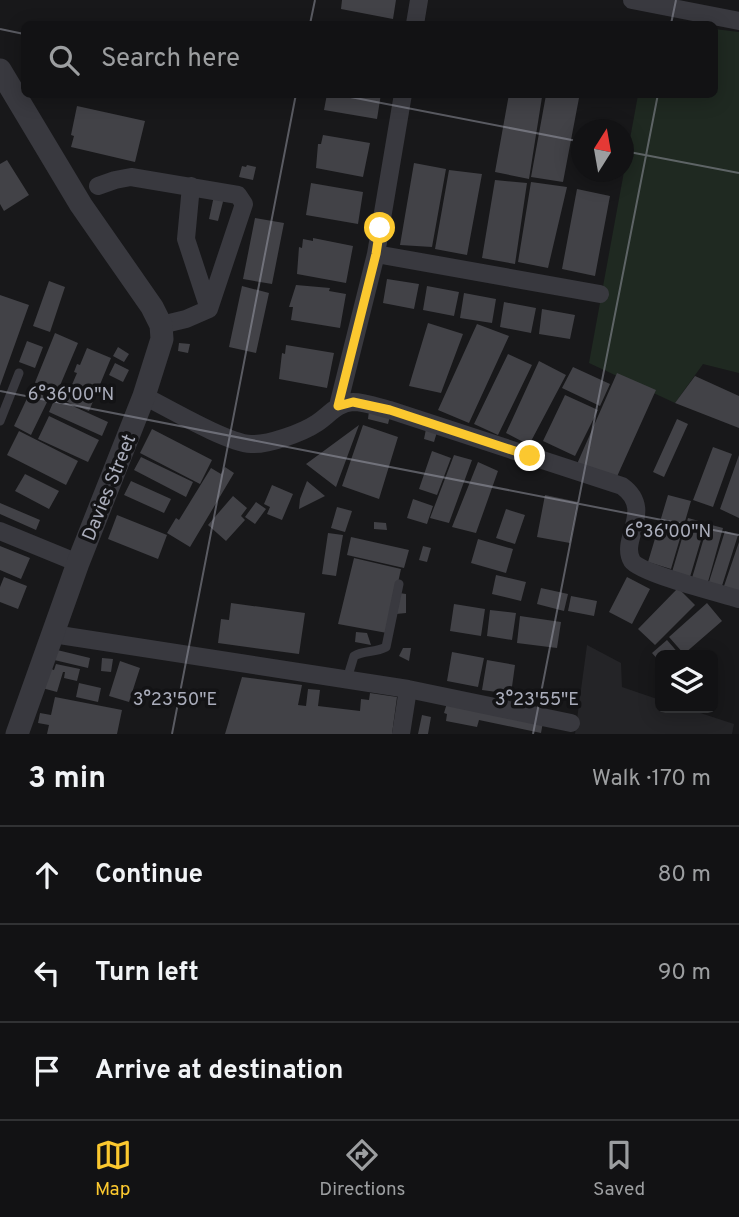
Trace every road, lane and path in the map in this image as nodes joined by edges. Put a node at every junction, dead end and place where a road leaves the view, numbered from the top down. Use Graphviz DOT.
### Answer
graph roads {
  1 [pos="419,0"];
  2 [pos="632,0"];
  3 [pos="416,21"];
  4 [pos="739,21"];
  5 [pos="0,70"];
  6 [pos="402,98"];
  7 [pos="98,186"];
  8 [pos="191,186"];
  9 [pos="376,254"];
  10 [pos="600,294"];
  11 [pos="209,309"];
  12 [pos="161,325"];
  13 [pos="19,373"];
  14 [pos="144,396"];
  15 [pos="338,406"];
  16 [pos="0,421"];
  17 [pos="0,531"];
  18 [pos="78,563"];
  19 [pos="399,584"];
  20 [pos="739,599"];
  21 [pos="53,634"];
  22 [pos="347,679"];
  23 [pos="408,689"];
  24 [pos="571,723"];
  25 [pos="17,734"];
  26 [pos="401,734"];
  1 -- 3 [label="street"];
  2 -- 4 [label="street"];
  5 -- 12 [label="street"];
  6 -- 9 [label="street"];
  7 -- 8 [label="street"];
  8 -- 11 [label="street"];
  8 -- 11 [label="street"];
  9 -- 10 [label="street"];
  9 -- 15 [label="street"];
  11 -- 12 [label="street"];
  12 -- 14 [label="street, Davies Street"];
  13 -- 16 [label="lane"];
  14 -- 15 [label="street"];
  14 -- 18 [label="street, Davies Street"];
  15 -- 20 [label="street"];
  17 -- 18 [label="street"];
  18 -- 21 [label="street, Davies Street"];
  19 -- 22 [label="lane"];
  21 -- 22 [label="street"];
  21 -- 25 [label="street, Davies Street"];
  22 -- 23 [label="street"];
  23 -- 24 [label="street"];
  23 -- 26 [label="street"];
}
